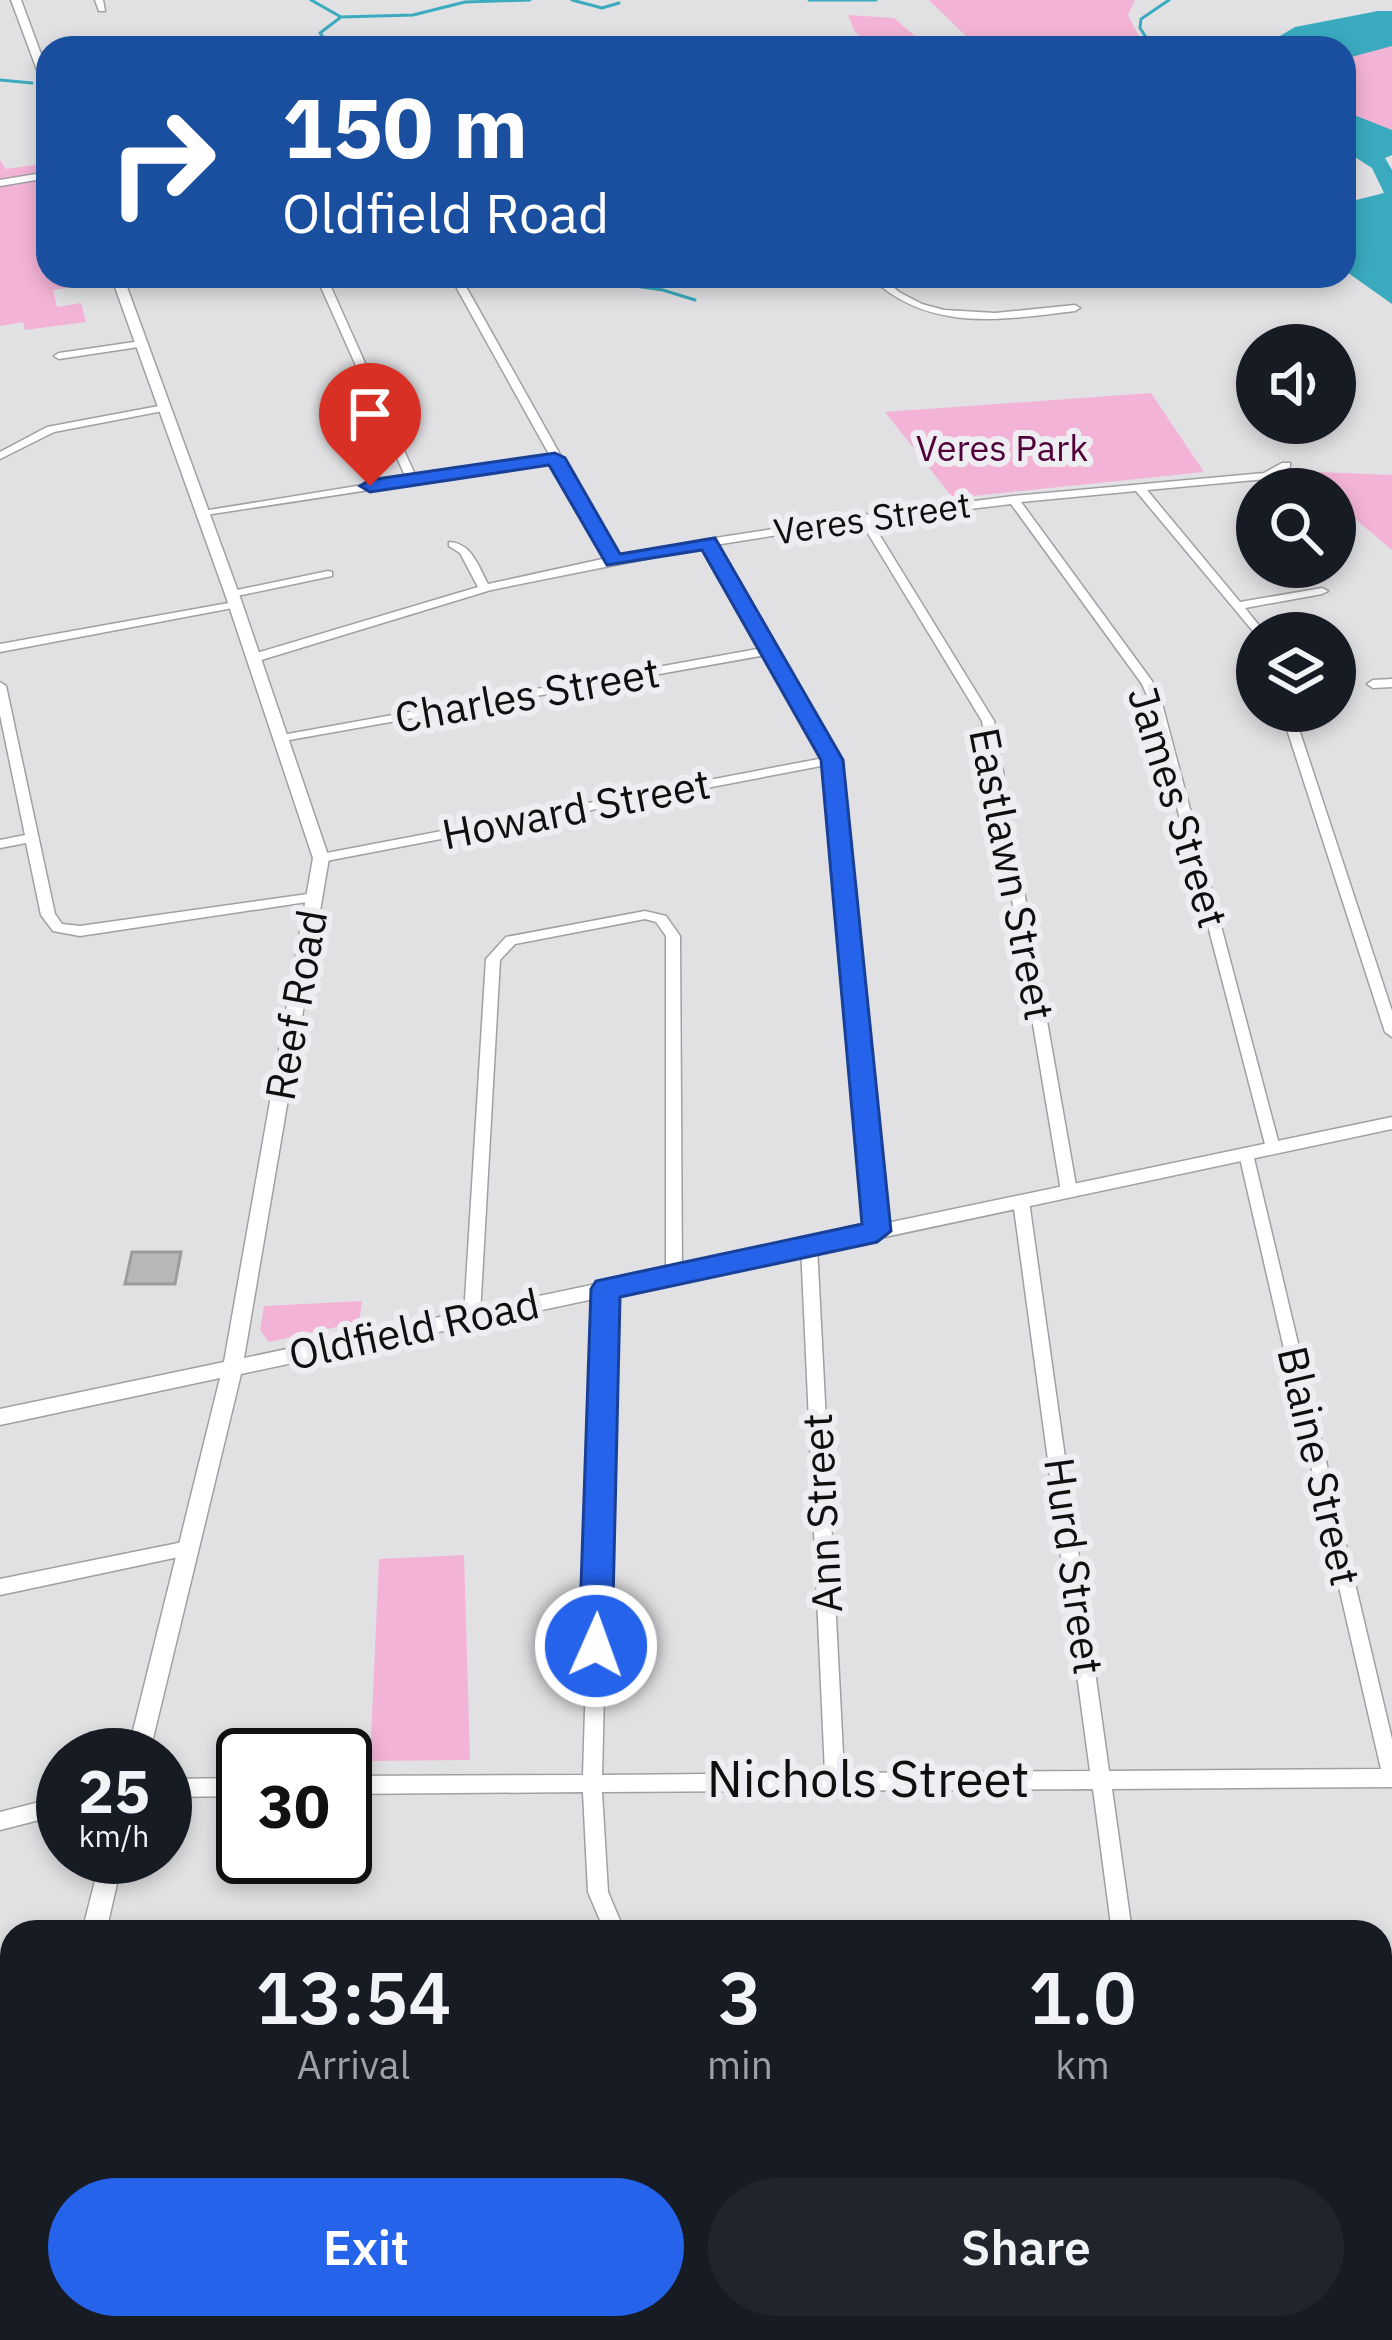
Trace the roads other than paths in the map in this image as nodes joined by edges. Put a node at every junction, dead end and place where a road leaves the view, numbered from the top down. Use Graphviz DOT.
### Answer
graph roads {
  1 [pos="16,0"];
  2 [pos="36,54"];
  3 [pos="36,177"];
  4 [pos="0,182"];
  5 [pos="121,288"];
  6 [pos="326,288"];
  7 [pos="462,288"];
  8 [pos="889,288"];
  9 [pos="1075,308"];
  10 [pos="141,344"];
  11 [pos="59,356"];
  12 [pos="164,408"];
  13 [pos="0,456"];
  14 [pos="555,458"];
  15 [pos="1286,465"];
  16 [pos="412,479"];
  17 [pos="1139,487"];
  18 [pos="1013,499"];
  19 [pos="203,514"];
  20 [pos="863,516"];
  21 [pos="708,542"];
  22 [pos="453,544"];
  23 [pos="614,561"];
  24 [pos="328,574"];
  25 [pos="484,588"];
  26 [pos="1322,591"];
  27 [pos="233,600"];
  28 [pos="1237,606"];
  29 [pos="1242,612"];
  30 [pos="0,649"];
  31 [pos="772,650"];
  32 [pos="254,658"];
  33 [pos="1392,683"];
  34 [pos="1373,684"];
  35 [pos="0,686"];
  36 [pos="1294,732"];
  37 [pos="282,739"];
  38 [pos="832,760"];
  39 [pos="33,838"];
  40 [pos="0,844"];
  41 [pos="321,858"];
  42 [pos="315,897"];
  43 [pos="1392,1032"];
  44 [pos="1392,1123"];
  45 [pos="1273,1148"];
  46 [pos="1246,1154"];
  47 [pos="1069,1190"];
  48 [pos="1021,1201"];
  49 [pos="877,1231"];
  50 [pos="809,1246"];
  51 [pos="674,1274"];
  52 [pos="606,1289"];
  53 [pos="472,1315"];
  54 [pos="232,1369"];
  55 [pos="0,1418"];
  56 [pos="188,1548"];
  57 [pos="0,1587"];
  58 [pos="145,1728"];
  59 [pos="1104,1778"];
  60 [pos="1392,1778"];
  61 [pos="835,1780"];
  62 [pos="592,1782"];
  63 [pos="372,1785"];
  64 [pos="36,1812"];
  65 [pos="0,1821"];
  66 [pos="106,1884"];
  67 [pos="97,1920"];
  68 [pos="610,1920"];
  69 [pos="1122,1920"];
  1 -- 2 [label="street"];
  3 -- 4 [label="street"];
  5 -- 10 [label="street, Reef Road"];
  6 -- 16 [label="street"];
  7 -- 14 [label="street"];
  8 -- 9 [label="street"];
  10 -- 11 [label="street"];
  10 -- 12 [label="street, Reef Road"];
  12 -- 13 [label="street"];
  12 -- 19 [label="street, Reef Road"];
  14 -- 16 [label="street"];
  14 -- 23 [label="street"];
  15 -- 17 [label="street, Veres Street"];
  16 -- 19 [label="street"];
  17 -- 18 [label="street, Veres Street"];
  17 -- 28 [label="street"];
  18 -- 20 [label="street, Veres Street"];
  18 -- 45 [label="street, James Street"];
  19 -- 27 [label="street, Reef Road"];
  20 -- 21 [label="street, Veres Street"];
  20 -- 47 [label="street, Eastlawn Street"];
  21 -- 23 [label="street, Veres Street"];
  21 -- 31 [label="street"];
  22 -- 25 [label="street"];
  23 -- 25 [label="street, Veres Street"];
  24 -- 27 [label="street"];
  25 -- 32 [label="street, Veres Street"];
  26 -- 28 [label="street"];
  27 -- 30 [label="street"];
  27 -- 32 [label="street, Reef Road"];
  28 -- 29 [label="street"];
  31 -- 37 [label="street, Charles Street"];
  31 -- 38 [label="street"];
  32 -- 37 [label="street, Reef Road"];
  33 -- 34 [label="street"];
  35 -- 39 [label="street"];
  36 -- 43 [label="street"];
  37 -- 41 [label="street, Reef Road"];
  38 -- 41 [label="street, Howard Street"];
  38 -- 49 [label="street"];
  39 -- 40 [label="street"];
  39 -- 42 [label="street"];
  41 -- 42 [label="street, Reef Road"];
  42 -- 54 [label="street, Reef Road"];
  44 -- 45 [label="street, Oldfield Road"];
  45 -- 46 [label="street, Oldfield Road"];
  46 -- 47 [label="street, Oldfield Road"];
  46 -- 60 [label="street, Blaine Street"];
  47 -- 48 [label="street, Oldfield Road"];
  48 -- 49 [label="street, Oldfield Road"];
  48 -- 59 [label="street, Hurd Street"];
  49 -- 50 [label="street, Oldfield Road"];
  50 -- 51 [label="street, Oldfield Road"];
  50 -- 61 [label="street, Ann Street"];
  51 -- 52 [label="street, Oldfield Road"];
  51 -- 53 [label="street"];
  52 -- 53 [label="street, Oldfield Road"];
  52 -- 62 [label="street"];
  53 -- 54 [label="street, Oldfield Road"];
  54 -- 55 [label="street, Oldfield Road"];
  54 -- 56 [label="street, Reef Road"];
  56 -- 57 [label="street"];
  56 -- 58 [label="street, Reef Road"];
  59 -- 60 [label="street, Nichols Street"];
  59 -- 61 [label="street, Nichols Street"];
  59 -- 69 [label="street, Hurd Street"];
  61 -- 62 [label="street, Nichols Street"];
  62 -- 63 [label="street, Nichols Street"];
  62 -- 68 [label="street"];
  64 -- 65 [label="street"];
  66 -- 67 [label="street"];
}
